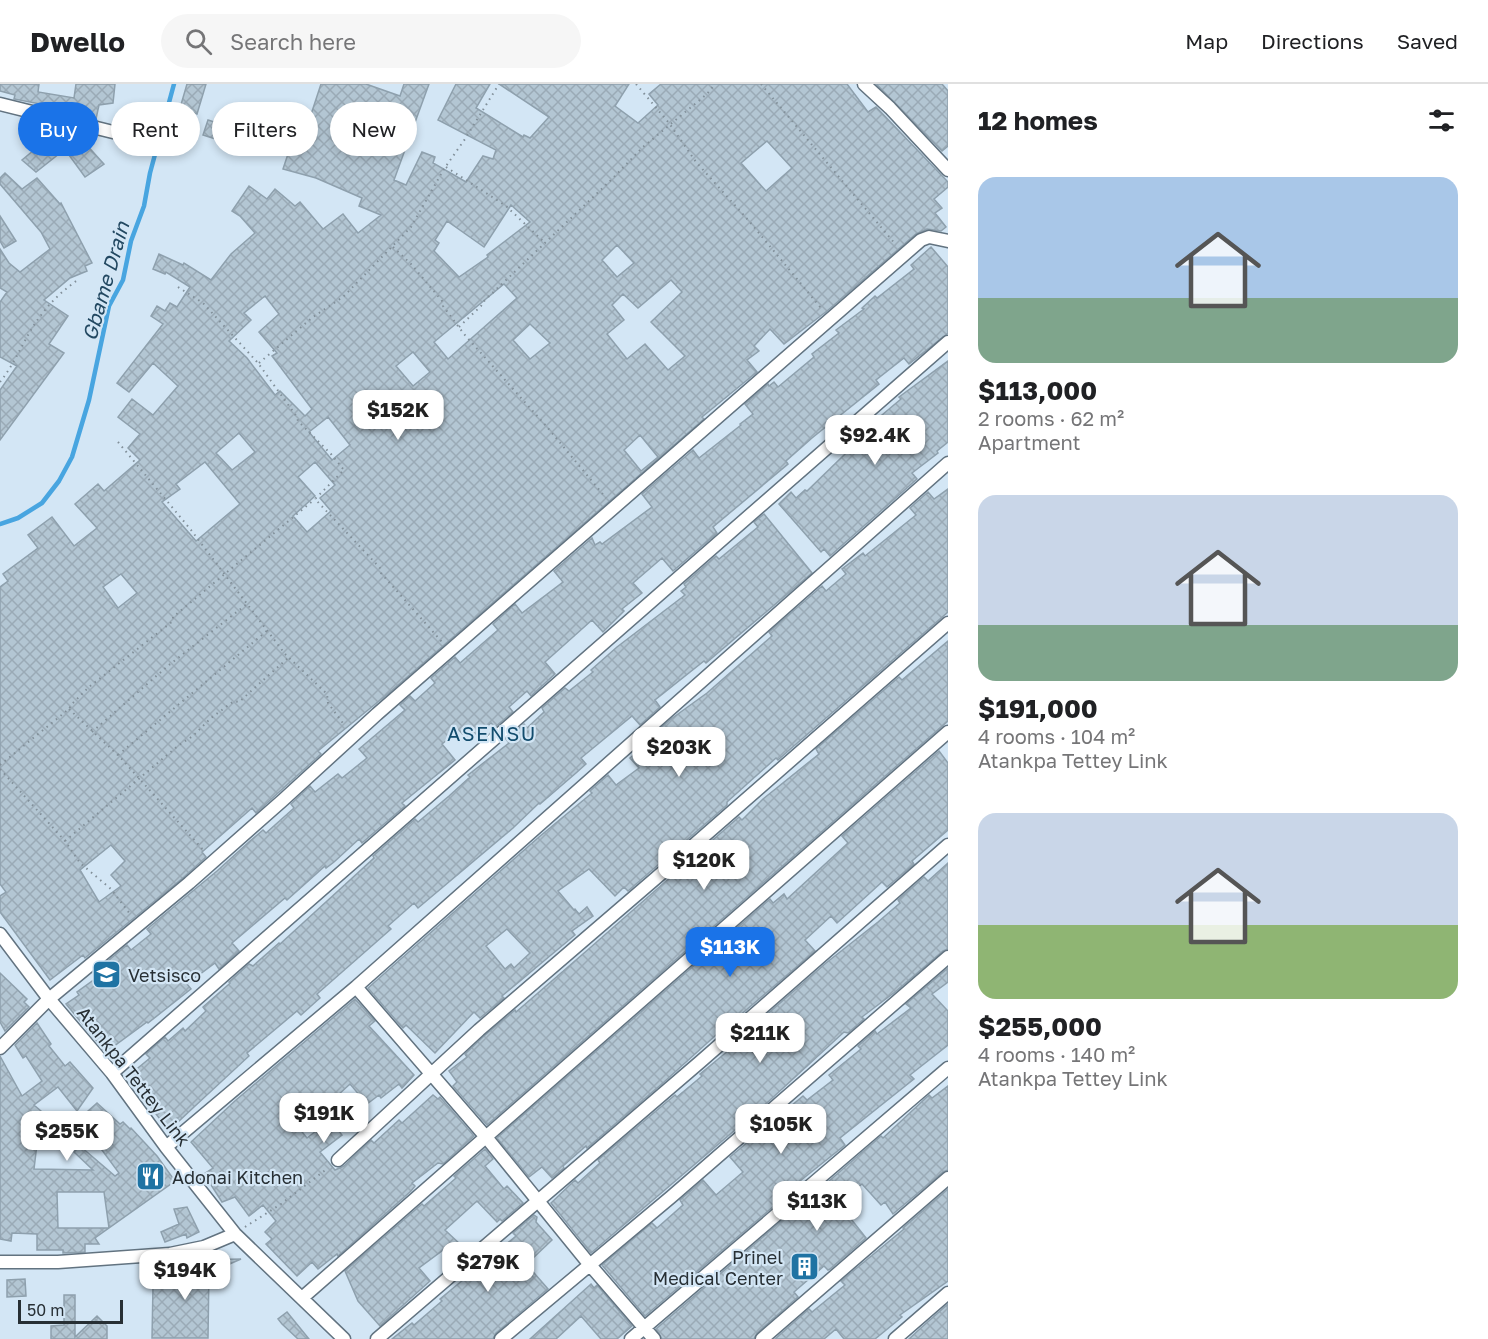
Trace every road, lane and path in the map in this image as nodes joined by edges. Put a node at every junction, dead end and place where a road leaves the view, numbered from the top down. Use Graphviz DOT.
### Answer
graph roads {
  1 [pos="499,84"];
  2 [pos="636,84"];
  3 [pos="715,84"];
  4 [pos="760,84"];
  5 [pos="864,84"];
  6 [pos="0,104"];
  7 [pos="669,123"];
  8 [pos="111,132"];
  9 [pos="446,166"];
  10 [pos="948,170"];
  11 [pos="948,241"];
  12 [pos="545,243"];
  13 [pos="393,247"];
  14 [pos="904,255"];
  15 [pos="79,279"];
  16 [pos="178,286"];
  17 [pos="830,318"];
  18 [pos="459,327"];
  19 [pos="948,342"];
  20 [pos="258,363"];
  21 [pos="0,382"];
  22 [pos="118,442"];
  23 [pos="948,463"];
  24 [pos="315,499"];
  25 [pos="614,507"];
  26 [pos="225,574"];
  27 [pos="247,603"];
  28 [pos="948,623"];
  29 [pos="268,630"];
  30 [pos="450,650"];
  31 [pos="288,658"];
  32 [pos="69,709"];
  33 [pos="92,732"];
  34 [pos="948,732"];
  35 [pos="353,736"];
  36 [pos="118,755"];
  37 [pos="0,765"];
  38 [pos="0,769"];
  39 [pos="139,779"];
  40 [pos="64,841"];
  41 [pos="948,845"];
  42 [pos="213,862"];
  43 [pos="138,925"];
  44 [pos="0,934"];
  45 [pos="948,957"];
  46 [pos="356,987"];
  47 [pos="50,999"];
  48 [pos="0,1048"];
  49 [pos="948,1068"];
  50 [pos="112,1073"];
  51 [pos="432,1074"];
  52 [pos="486,1137"];
  53 [pos="166,1146"];
  54 [pos="338,1160"];
  55 [pos="948,1178"];
  56 [pos="538,1200"];
  57 [pos="235,1234"];
  58 [pos="0,1262"];
  59 [pos="590,1265"];
  60 [pos="948,1293"];
  61 [pos="302,1298"];
  62 [pos="645,1328"];
  63 [pos="344,1339"];
  64 [pos="377,1339"];
  65 [pos="501,1339"];
  66 [pos="631,1339"];
  67 [pos="654,1339"];
  68 [pos="762,1339"];
  69 [pos="895,1339"];
  1 -- 9 [label="path"];
  2 -- 7 [label="path"];
  3 -- 7 [label="path"];
  4 -- 14 [label="path"];
  5 -- 10 [label="street"];
  6 -- 8 [label="street"];
  7 -- 12 [label="path"];
  7 -- 17 [label="path"];
  9 -- 12 [label="path"];
  9 -- 13 [label="path"];
  11 -- 14 [label="street"];
  12 -- 18 [label="path"];
  13 -- 18 [label="path"];
  13 -- 20 [label="path"];
  14 -- 17 [label="street"];
  15 -- 21 [label="path"];
  16 -- 20 [label="path"];
  17 -- 25 [label="street"];
  18 -- 25 [label="path"];
  19 -- 50 [label="street"];
  20 -- 24 [label="path"];
  22 -- 26 [label="path"];
  23 -- 46 [label="street"];
  24 -- 26 [label="path"];
  24 -- 30 [label="path"];
  25 -- 30 [label="street"];
  26 -- 27 [label="path"];
  26 -- 32 [label="path"];
  27 -- 29 [label="path"];
  27 -- 33 [label="path"];
  28 -- 51 [label="street"];
  29 -- 31 [label="path"];
  29 -- 36 [label="path"];
  30 -- 35 [label="street"];
  31 -- 35 [label="path"];
  31 -- 39 [label="path"];
  32 -- 33 [label="path"];
  32 -- 37 [label="path"];
  33 -- 36 [label="path"];
  34 -- 52 [label="street"];
  35 -- 42 [label="street"];
  36 -- 39 [label="path"];
  38 -- 40 [label="path"];
  39 -- 40 [label="path"];
  39 -- 42 [label="path"];
  40 -- 43 [label="path"];
  41 -- 56 [label="street"];
  42 -- 43 [label="street"];
  43 -- 47 [label="street"];
  44 -- 47 [label="street, Atankpa Tettey Link"];
  45 -- 59 [label="street"];
  46 -- 51 [label="street"];
  46 -- 53 [label="street"];
  47 -- 48 [label="street"];
  47 -- 50 [label="street, Atankpa Tettey Link"];
  49 -- 62 [label="street"];
  50 -- 53 [label="street, Atankpa Tettey Link"];
  51 -- 52 [label="street"];
  51 -- 54 [label="street"];
  52 -- 56 [label="street"];
  52 -- 61 [label="street"];
  53 -- 57 [label="street, Atankpa Tettey Link"];
  54 -- 57 [label="path"];
  55 -- 68 [label="street"];
  56 -- 59 [label="street"];
  56 -- 64 [label="street"];
  57 -- 58 [label="street"];
  57 -- 61 [label="street, Atankpa Tettey Link"];
  59 -- 62 [label="street"];
  59 -- 65 [label="street"];
  60 -- 69 [label="street"];
  61 -- 63 [label="street, Atankpa Tettey Link"];
  62 -- 66 [label="street"];
  62 -- 67 [label="street"];
}
